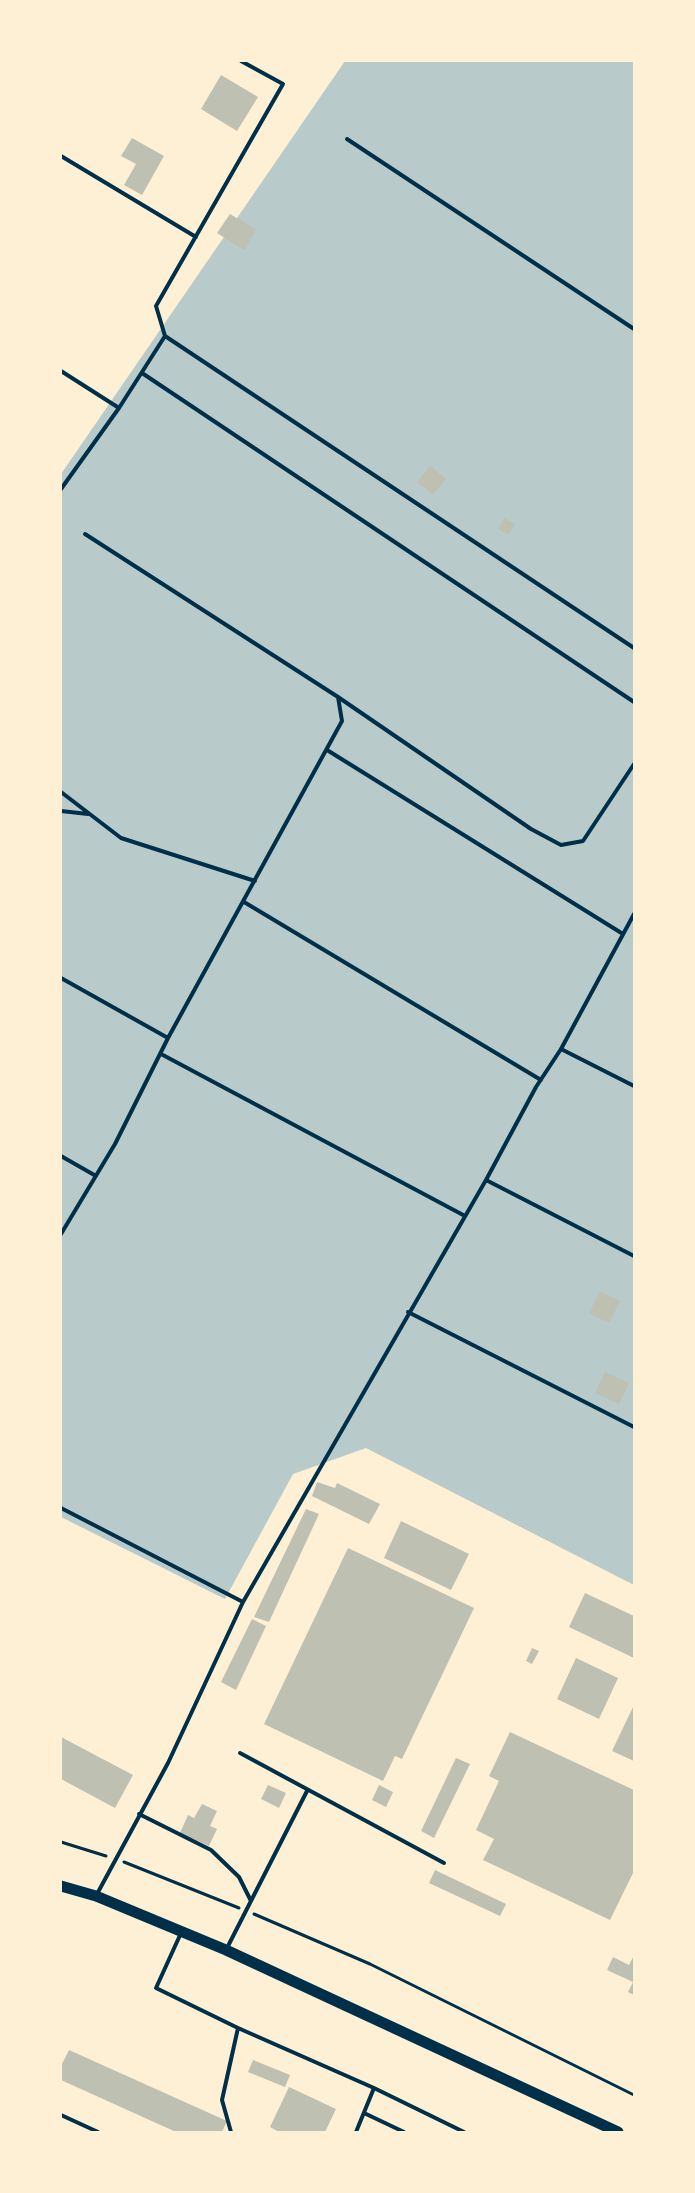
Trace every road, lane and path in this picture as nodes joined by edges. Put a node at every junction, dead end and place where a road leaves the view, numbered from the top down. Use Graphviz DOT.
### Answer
graph roads {
  1 [pos="241,61"];
  2 [pos="347,139"];
  3 [pos="61,156"];
  4 [pos="196,237"];
  5 [pos="634,329"];
  6 [pos="165,336"];
  7 [pos="61,372"];
  8 [pos="142,372"];
  9 [pos="119,408"];
  10 [pos="61,489"];
  11 [pos="85,534"];
  12 [pos="634,648"];
  13 [pos="338,697"];
  14 [pos="634,702"];
  15 [pos="327,750"];
  16 [pos="634,764"];
  17 [pos="61,792"];
  18 [pos="61,811"];
  19 [pos="90,814"];
  20 [pos="255,881"];
  21 [pos="244,902"];
  22 [pos="633,916"];
  23 [pos="623,934"];
  24 [pos="61,978"];
  25 [pos="168,1038"];
  26 [pos="561,1049"];
  27 [pos="161,1054"];
  28 [pos="541,1080"];
  29 [pos="634,1086"];
  30 [pos="61,1156"];
  31 [pos="96,1176"];
  32 [pos="486,1180"];
  33 [pos="465,1216"];
  34 [pos="61,1234"];
  35 [pos="634,1256"];
  36 [pos="408,1312"];
  37 [pos="634,1427"];
  38 [pos="61,1508"];
  39 [pos="243,1602"];
  40 [pos="240,1753"];
  41 [pos="307,1791"];
  42 [pos="139,1814"];
  43 [pos="61,1842"];
  44 [pos="116,1859"];
  45 [pos="444,1863"];
  46 [pos="61,1886"];
  47 [pos="96,1896"];
  48 [pos="251,1901"];
  49 [pos="246,1911"];
  50 [pos="182,1931"];
  51 [pos="226,1950"];
  52 [pos="238,2028"];
  53 [pos="374,2088"];
  54 [pos="634,2095"];
  55 [pos="364,2112"];
  56 [pos="61,2115"];
  57 [pos="98,2132"];
  58 [pos="231,2132"];
  59 [pos="356,2132"];
  60 [pos="404,2132"];
  61 [pos="464,2132"];
  62 [pos="618,2132"];
  1 -- 4 [label="lane"];
  2 -- 5 [label="lane"];
  3 -- 4 [label="lane"];
  4 -- 6 [label="lane"];
  6 -- 8 [label="lane"];
  6 -- 12 [label="lane"];
  7 -- 9 [label="lane"];
  8 -- 9 [label="lane"];
  8 -- 14 [label="lane"];
  9 -- 10 [label="lane"];
  11 -- 13 [label="lane"];
  13 -- 15 [label="lane"];
  13 -- 16 [label="lane"];
  15 -- 20 [label="lane"];
  15 -- 23 [label="lane"];
  17 -- 19 [label="lane"];
  18 -- 19 [label="lane"];
  19 -- 20 [label="lane"];
  20 -- 21 [label="lane"];
  21 -- 25 [label="lane"];
  21 -- 28 [label="lane"];
  22 -- 23 [label="lane"];
  23 -- 26 [label="lane"];
  24 -- 25 [label="lane"];
  25 -- 27 [label="lane"];
  26 -- 28 [label="lane"];
  26 -- 29 [label="lane"];
  27 -- 31 [label="lane"];
  27 -- 33 [label="lane"];
  28 -- 32 [label="lane"];
  30 -- 31 [label="lane"];
  31 -- 34 [label="lane"];
  32 -- 33 [label="lane"];
  32 -- 35 [label="lane"];
  33 -- 36 [label="lane"];
  36 -- 37 [label="lane"];
  36 -- 39 [label="lane"];
  38 -- 39 [label="lane"];
  39 -- 42 [label="lane"];
  40 -- 41 [label="lane"];
  41 -- 45 [label="lane"];
  41 -- 48 [label="lane"];
  42 -- 44 [label="lane"];
  42 -- 48 [label="lane"];
  43 -- 44 [label="path"];
  44 -- 47 [label="lane"];
  44 -- 49 [label="path"];
  46 -- 47 [label="main road"];
  47 -- 50 [label="main road"];
  48 -- 49 [label="lane"];
  49 -- 51 [label="lane"];
  49 -- 54 [label="path"];
  50 -- 51 [label="main road"];
  50 -- 52 [label="lane"];
  51 -- 62 [label="main road"];
  52 -- 53 [label="lane"];
  52 -- 58 [label="lane"];
  53 -- 55 [label="lane"];
  53 -- 61 [label="lane"];
  55 -- 59 [label="lane"];
  55 -- 60 [label="lane"];
  56 -- 57 [label="lane"];
}
